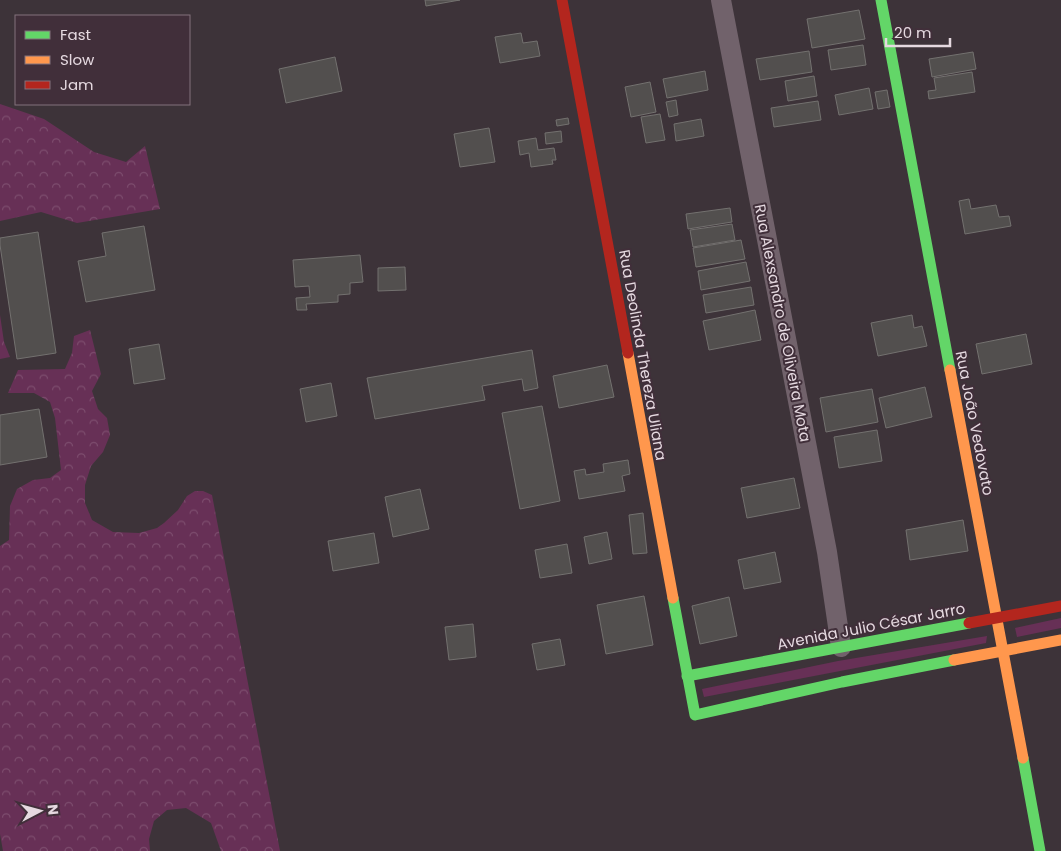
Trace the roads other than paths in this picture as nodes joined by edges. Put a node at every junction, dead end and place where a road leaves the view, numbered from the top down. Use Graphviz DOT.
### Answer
graph roads {
  1 [pos="562,0"];
  2 [pos="721,0"];
  3 [pos="881,0"];
  4 [pos="1061,606"];
  5 [pos="996,618"];
  6 [pos="1061,640"];
  7 [pos="841,647"];
  8 [pos="1003,651"];
  9 [pos="687,676"];
  10 [pos="1040,851"];
  1 -- 9 [label="street, Rua Deolinda Thereza Uliana"];
  2 -- 7 [label="street, Rua Alexsandro de Oliveira Mota"];
  3 -- 5 [label="street, Rua João Vedovato"];
  4 -- 5 [label="street, Avenida Julio César Jarro"];
  5 -- 7 [label="street, Avenida Julio César Jarro"];
  5 -- 8 [label="street, Rua João Vedovato"];
  6 -- 8 [label="street"];
  7 -- 9 [label="street, Avenida Julio César Jarro"];
  8 -- 9 [label="street, Rua Deolinda Thereza Uliana"];
  8 -- 10 [label="street, Rua João Vedovato"];
}
